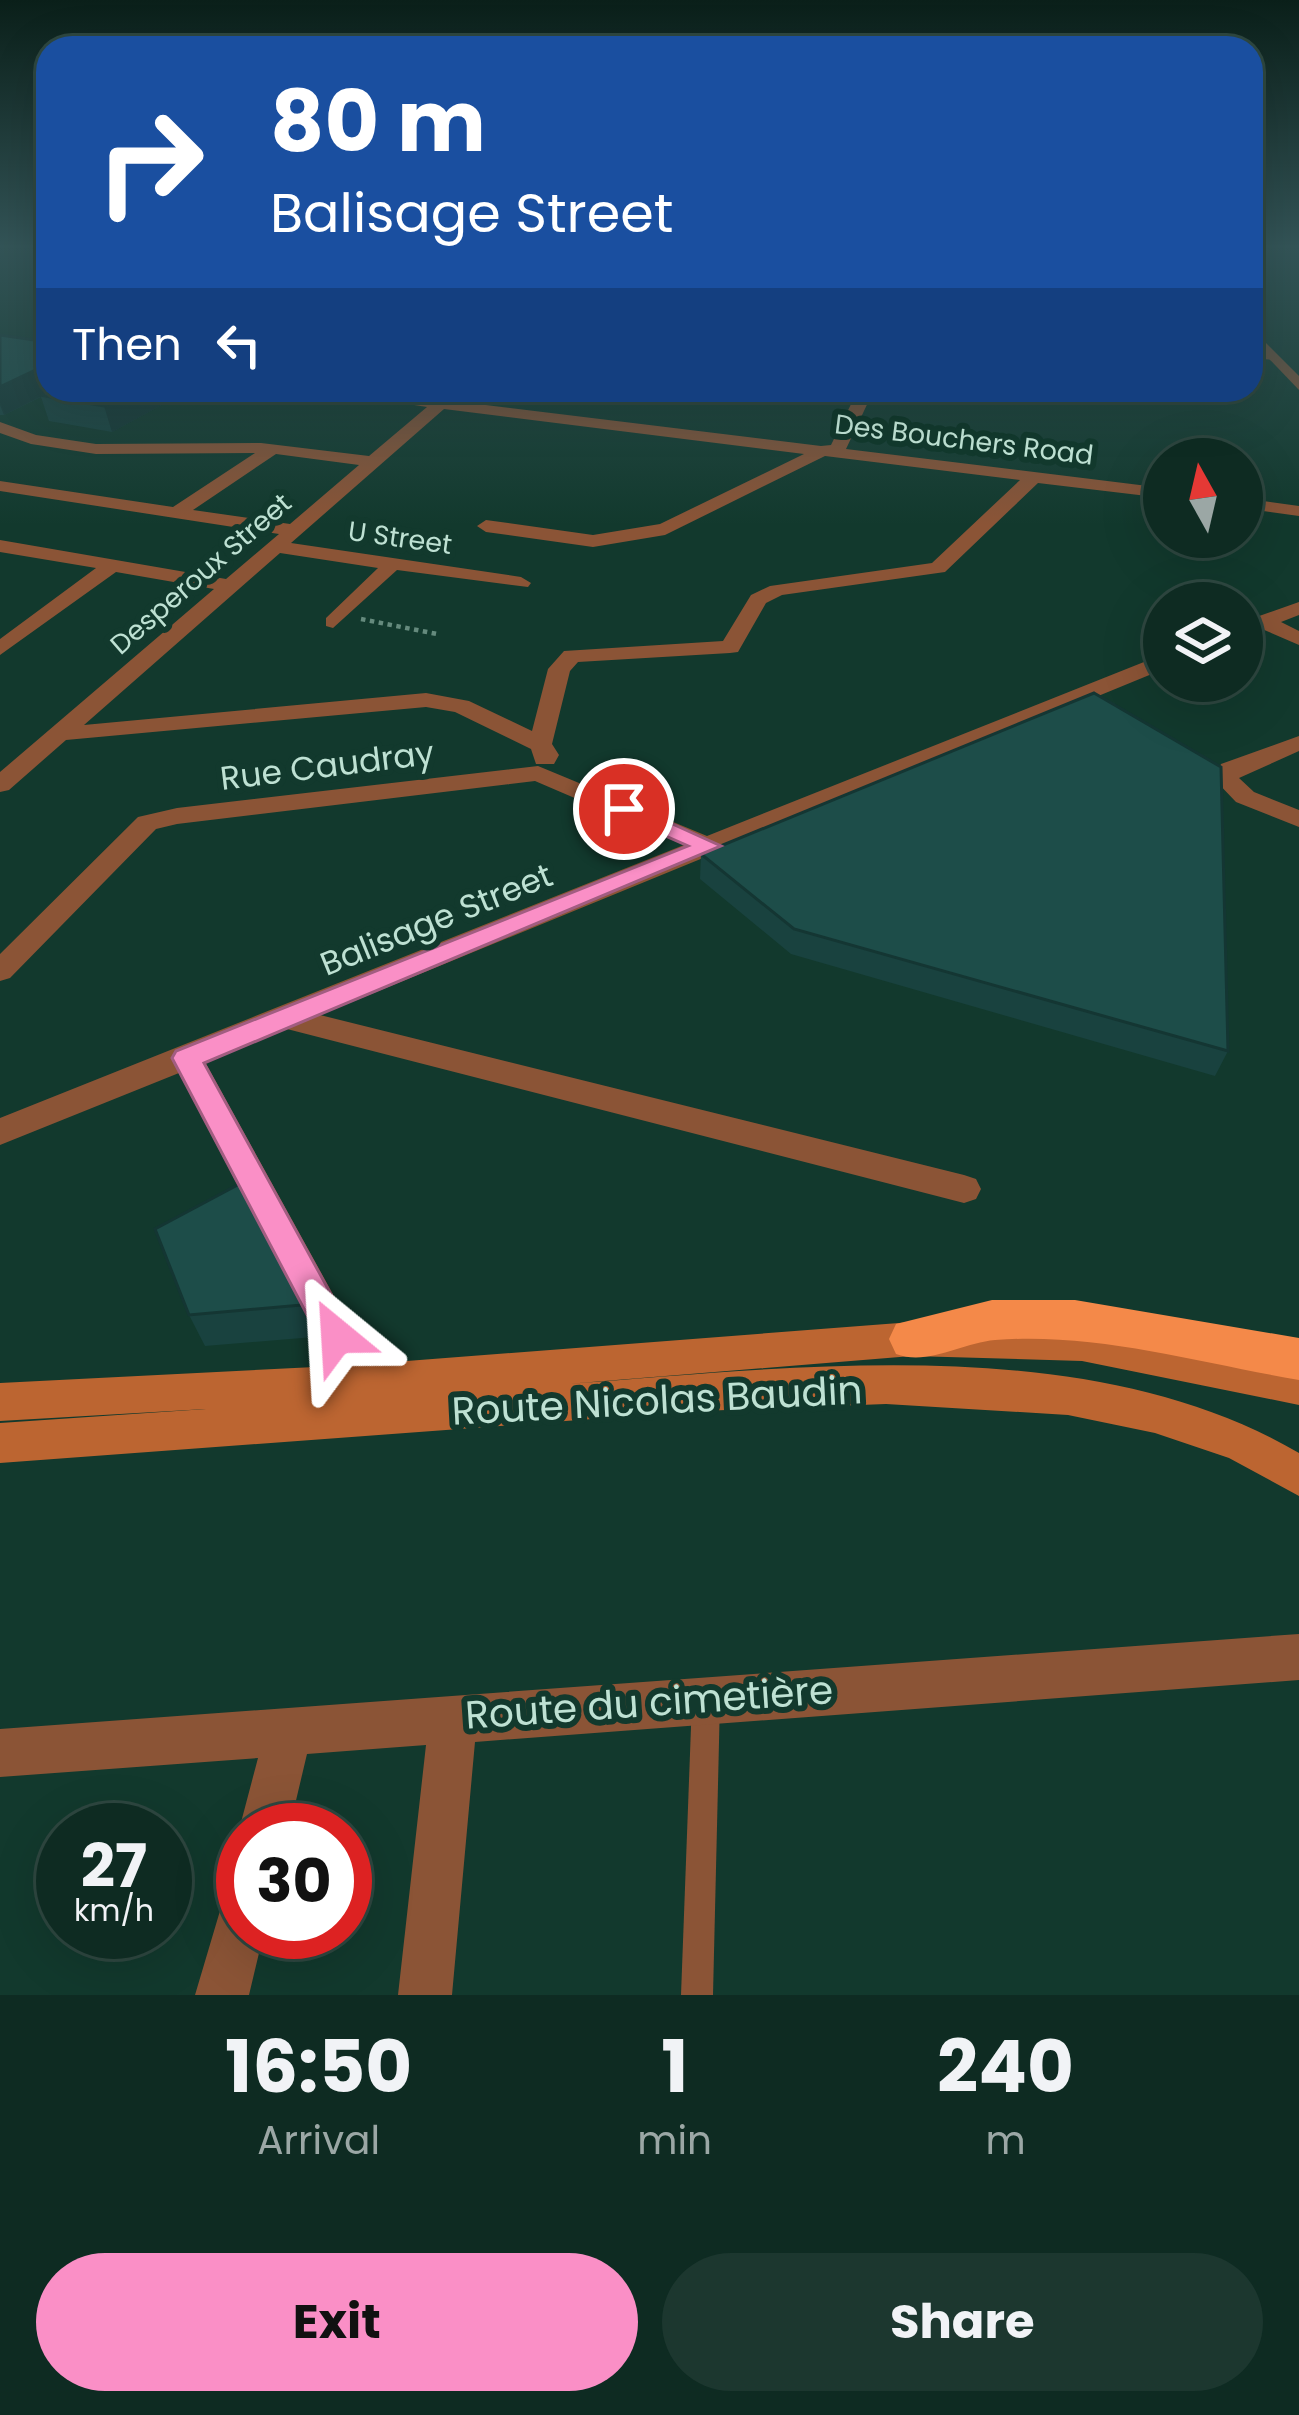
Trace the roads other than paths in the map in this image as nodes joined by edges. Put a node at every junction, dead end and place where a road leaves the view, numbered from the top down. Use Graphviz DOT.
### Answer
graph roads {
  1 [pos="1263,345"];
  2 [pos="1263,357"];
  3 [pos="1274,357"];
  4 [pos="1299,385"];
  5 [pos="417,402"];
  6 [pos="859,402"];
  7 [pos="439,405"];
  8 [pos="0,428"];
  9 [pos="18,436"];
  10 [pos="0,444"];
  11 [pos="272,449"];
  12 [pos="832,450"];
  13 [pos="373,462"];
  14 [pos="1035,476"];
  15 [pos="0,486"];
  16 [pos="1143,490"];
  17 [pos="1263,506"];
  18 [pos="1299,511"];
  19 [pos="177,512"];
  20 [pos="486,526"];
  21 [pos="292,530"];
  22 [pos="0,546"];
  23 [pos="272,546"];
  24 [pos="114,564"];
  25 [pos="393,564"];
  26 [pos="520,583"];
  27 [pos="226,585"];
  28 [pos="1299,608"];
  29 [pos="0,617"];
  30 [pos="336,619"];
  31 [pos="1263,621"];
  32 [pos="34,623"];
  33 [pos="1263,628"];
  34 [pos="1299,639"];
  35 [pos="0,649"];
  36 [pos="1143,670"];
  37 [pos="59,734"];
  38 [pos="1299,743"];
  39 [pos="540,744"];
  40 [pos="538,773"];
  41 [pos="0,785"];
  42 [pos="1299,819"];
  43 [pos="709,846"];
  44 [pos="0,971"];
  45 [pos="288,1018"];
  46 [pos="187,1058"];
  47 [pos="0,1132"];
  48 [pos="964,1189"];
  49 [pos="337,1336"];
  50 [pos="912,1339"];
  51 [pos="1299,1359"];
  52 [pos="1299,1388"];
  53 [pos="0,1402"];
  54 [pos="0,1443"];
  55 [pos="1299,1477"];
  56 [pos="1299,1657"];
  57 [pos="706,1698"];
  58 [pos="453,1716"];
  59 [pos="289,1730"];
  60 [pos="0,1753"];
  61 [pos="271,1803"];
  62 [pos="231,1959"];
  63 [pos="222,1995"];
  64 [pos="425,1995"];
  65 [pos="697,1995"];
  1 -- 3 [label="street"];
  2 -- 3 [label="lane"];
  3 -- 4 [label="street"];
  5 -- 7 [label="street, Des Bouchers Road"];
  6 -- 12 [label="street"];
  7 -- 12 [label="street, Des Bouchers Road"];
  7 -- 13 [label="street, Desperoux Street"];
  8 -- 9 [label="street"];
  9 -- 10 [label="street"];
  9 -- 11 [label="street"];
  11 -- 13 [label="street"];
  11 -- 19 [label="street"];
  12 -- 14 [label="street, Des Bouchers Road"];
  12 -- 20 [label="street"];
  13 -- 21 [label="street, Desperoux Street"];
  14 -- 16 [label="street, Des Bouchers Road"];
  14 -- 39 [label="street"];
  15 -- 19 [label="street"];
  17 -- 18 [label="street"];
  19 -- 21 [label="street"];
  21 -- 23 [label="street, Desperoux Street"];
  22 -- 24 [label="street"];
  23 -- 25 [label="street, U Street"];
  23 -- 27 [label="street, Desperoux Street"];
  24 -- 27 [label="street"];
  24 -- 32 [label="street"];
  25 -- 26 [label="street, U Street"];
  25 -- 30 [label="street"];
  27 -- 37 [label="street, Desperoux Street"];
  28 -- 31 [label="street"];
  29 -- 32 [label="street"];
  32 -- 35 [label="street"];
  33 -- 34 [label="street"];
  36 -- 43 [label="street, Balisage Street"];
  37 -- 39 [label="street"];
  37 -- 41 [label="street, Desperoux Street"];
  38 -- 42 [label="street"];
  39 -- 40 [label="street"];
  40 -- 43 [label="street"];
  40 -- 44 [label="street, Rue Caudray"];
  43 -- 45 [label="street, Balisage Street"];
  45 -- 46 [label="street, Balisage Street"];
  45 -- 48 [label="street"];
  46 -- 47 [label="street, Balisage Street"];
  46 -- 49 [label="street"];
  50 -- 51 [label="highway"];
  50 -- 52 [label="main road, Route Nicolas Baudin"];
  50 -- 53 [label="main road, Route Nicolas Baudin"];
  54 -- 55 [label="main road, Route Nicolas Baudin"];
  56 -- 57 [label="street, Route du cimetière"];
  57 -- 58 [label="street, Route du cimetière"];
  57 -- 65 [label="lane"];
  58 -- 59 [label="street, Route du cimetière"];
  58 -- 64 [label="street"];
  59 -- 60 [label="street, Route du cimetière"];
  59 -- 61 [label="street"];
  62 -- 63 [label="street"];
}
